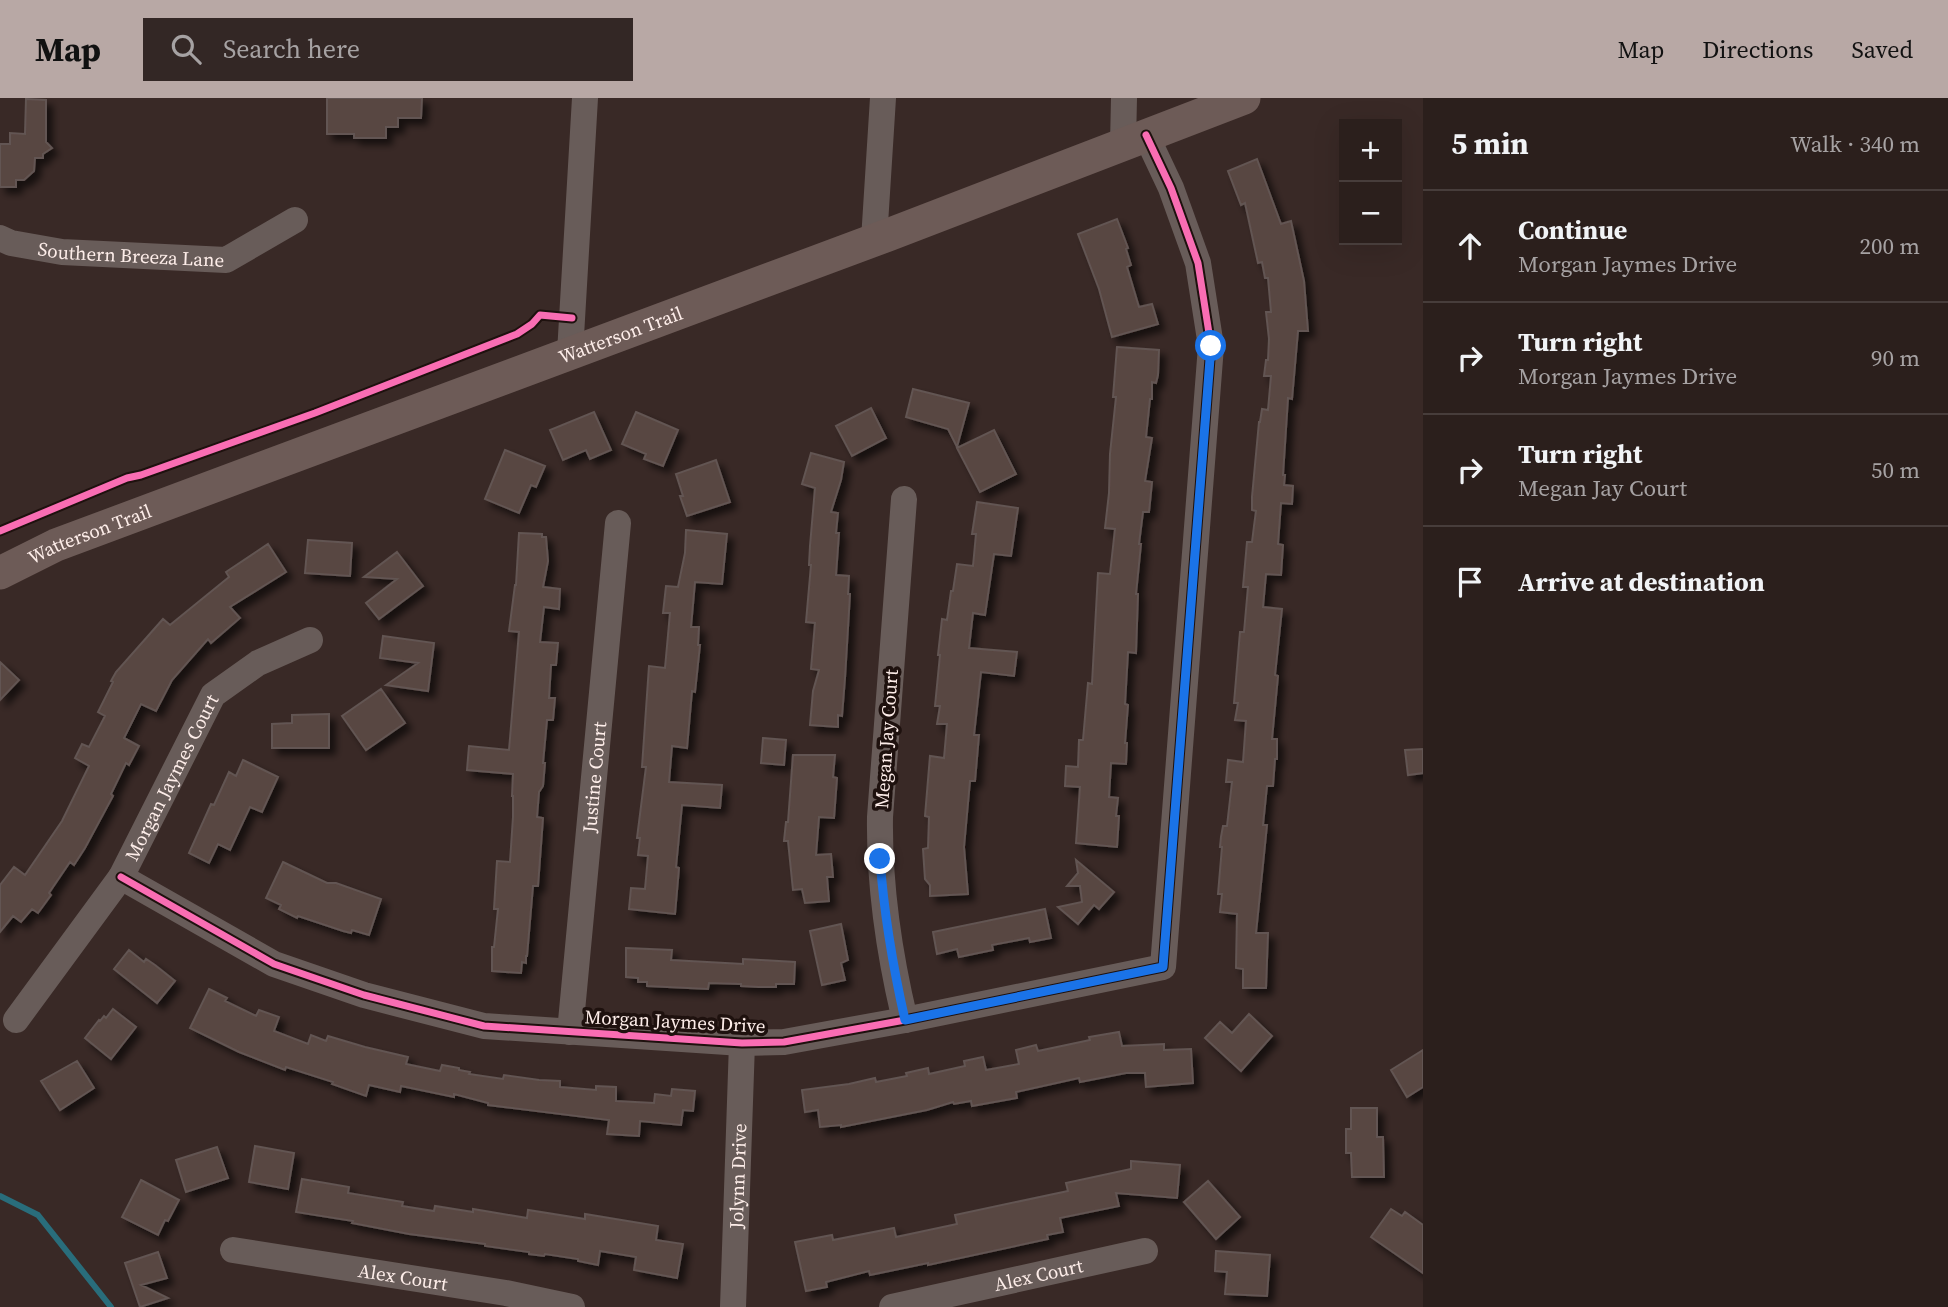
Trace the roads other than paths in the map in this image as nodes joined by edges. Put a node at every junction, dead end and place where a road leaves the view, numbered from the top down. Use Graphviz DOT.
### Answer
graph roads {
  1 [pos="585,98"];
  2 [pos="883,98"];
  3 [pos="1124,98"];
  4 [pos="1244,98"];
  5 [pos="1134,140"];
  6 [pos="295,220"];
  7 [pos="874,240"];
  8 [pos="1,241"];
  9 [pos="570,353"];
  10 [pos="904,499"];
  11 [pos="618,523"];
  12 [pos="0,573"];
  13 [pos="310,640"];
  14 [pos="121,877"];
  15 [pos="16,1020"];
  16 [pos="905,1020"];
  17 [pos="570,1032"];
  18 [pos="742,1043"];
  19 [pos="233,1251"];
  20 [pos="1145,1251"];
  21 [pos="572,1307"];
  22 [pos="733,1307"];
  23 [pos="892,1307"];
  1 -- 9 [label="street"];
  2 -- 7 [label="street"];
  3 -- 5 [label="street"];
  4 -- 5 [label="main road, Watterson Trail"];
  5 -- 7 [label="main road, Watterson Trail"];
  5 -- 16 [label="street, Morgan Jaymes Drive"];
  6 -- 8 [label="street, Southern Breeza Lane"];
  7 -- 9 [label="main road, Watterson Trail"];
  9 -- 12 [label="main road, Watterson Trail"];
  10 -- 16 [label="street, Megan Jay Court"];
  11 -- 17 [label="street, Justine Court"];
  13 -- 14 [label="street, Morgan Jaymes Court"];
  14 -- 15 [label="street, Morgan Jaymes Court"];
  14 -- 17 [label="street, Morgan Jaymes Drive"];
  16 -- 18 [label="street, Morgan Jaymes Drive"];
  17 -- 18 [label="street, Morgan Jaymes Drive"];
  18 -- 22 [label="street, Jolynn Drive"];
  19 -- 21 [label="street, Alex Court"];
  20 -- 23 [label="street, Alex Court"];
}
